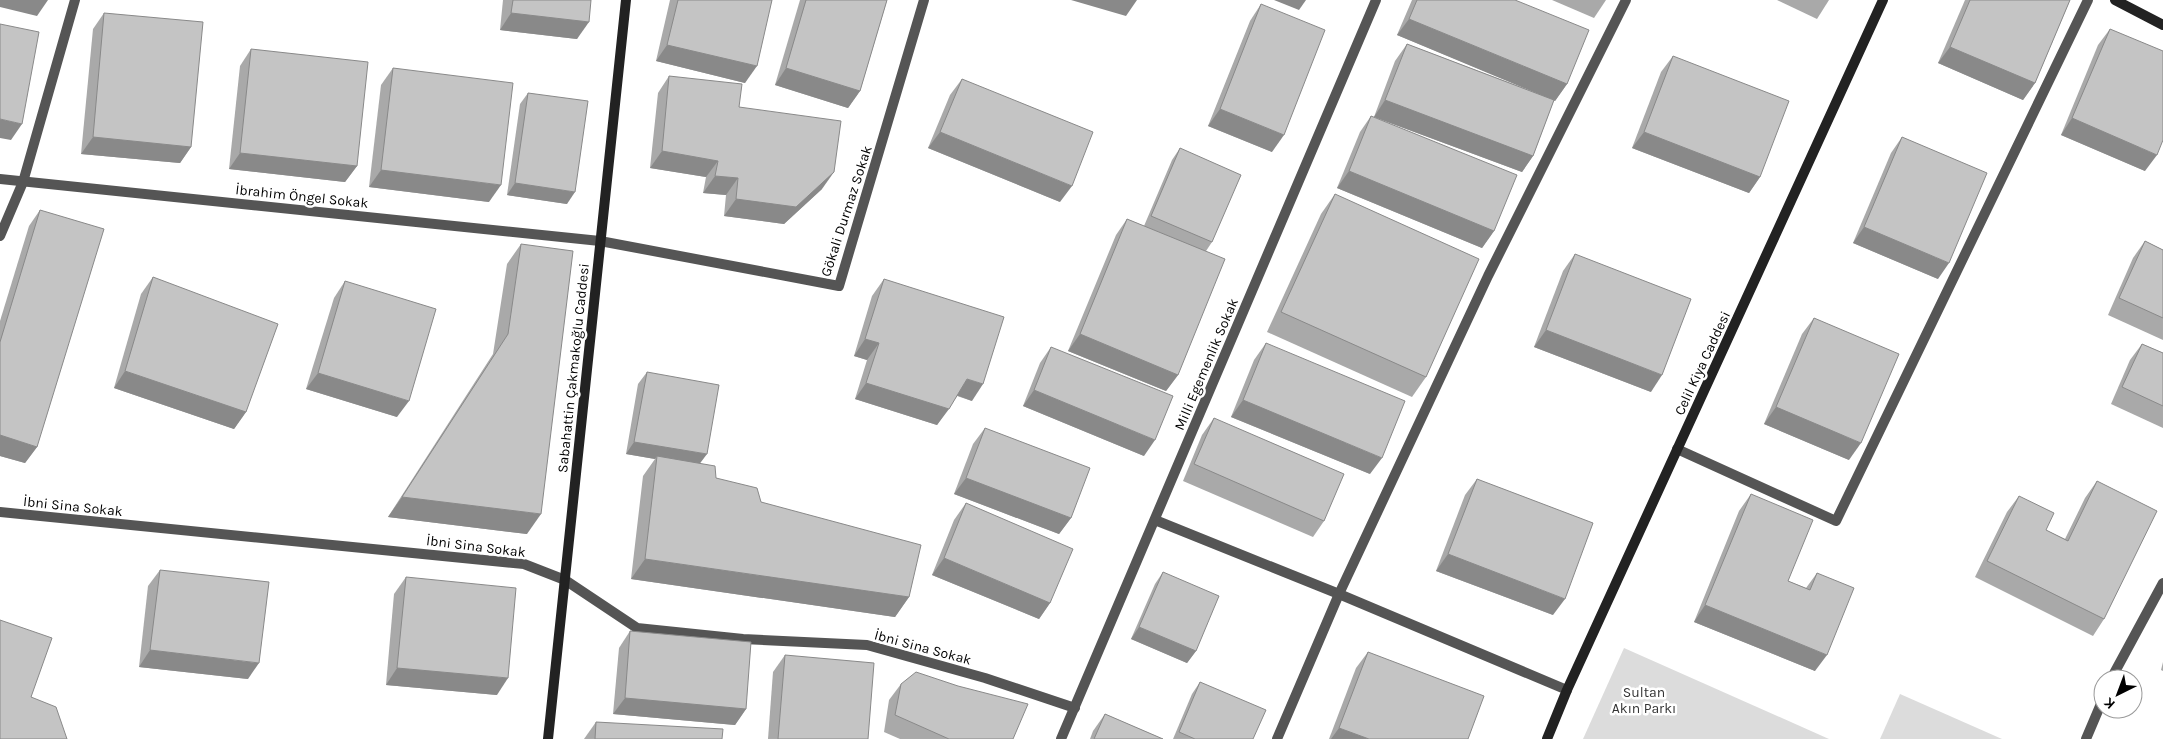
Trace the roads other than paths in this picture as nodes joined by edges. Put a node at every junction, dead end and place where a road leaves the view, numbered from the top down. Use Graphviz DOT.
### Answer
graph roads {
  1 [pos="75,0"];
  2 [pos="626,0"];
  3 [pos="924,0"];
  4 [pos="1376,0"];
  5 [pos="1626,0"];
  6 [pos="1884,0"];
  7 [pos="2088,0"];
  8 [pos="2115,0"];
  9 [pos="2163,25"];
  10 [pos="0,179"];
  11 [pos="23,182"];
  12 [pos="0,236"];
  13 [pos="600,241"];
  14 [pos="1677,449"];
  15 [pos="0,512"];
  16 [pos="1155,520"];
  17 [pos="565,580"];
  18 [pos="2163,583"];
  19 [pos="1340,594"];
  20 [pos="2117,669"];
  21 [pos="1567,690"];
  22 [pos="1075,708"];
  23 [pos="2094,719"];
  24 [pos="548,739"];
  25 [pos="1061,739"];
  26 [pos="1277,739"];
  27 [pos="1547,739"];
  28 [pos="2086,739"];
  1 -- 11 [label="street"];
  2 -- 13 [label="street, Sabahattin Çakmakoğlu Caddesi"];
  3 -- 13 [label="street, Gökali Durmaz Sokak"];
  4 -- 16 [label="street, Milli Egemenlik Sokak"];
  5 -- 19 [label="street"];
  6 -- 14 [label="street, Celil Kiya Caddesi"];
  7 -- 14 [label="street"];
  8 -- 9 [label="street"];
  10 -- 11 [label="street, İbrahim Öngel Sokak"];
  11 -- 12 [label="street"];
  11 -- 13 [label="street, İbrahim Öngel Sokak"];
  13 -- 17 [label="street, Sabahattin Çakmakoğlu Caddesi"];
  14 -- 21 [label="street, Celil Kiya Caddesi"];
  15 -- 17 [label="street, İbni Sina Sokak"];
  16 -- 19 [label="street"];
  16 -- 22 [label="street, Milli Egemenlik Sokak"];
  17 -- 22 [label="street, İbni Sina Sokak"];
  17 -- 24 [label="street, Sabahattin Çakmakoğlu Caddesi"];
  18 -- 20 [label="street"];
  19 -- 21 [label="street"];
  19 -- 26 [label="street"];
  21 -- 27 [label="street, Celil Kiya Caddesi"];
  22 -- 25 [label="street, Milli Egemenlik Sokak"];
  23 -- 28 [label="street"];
}
